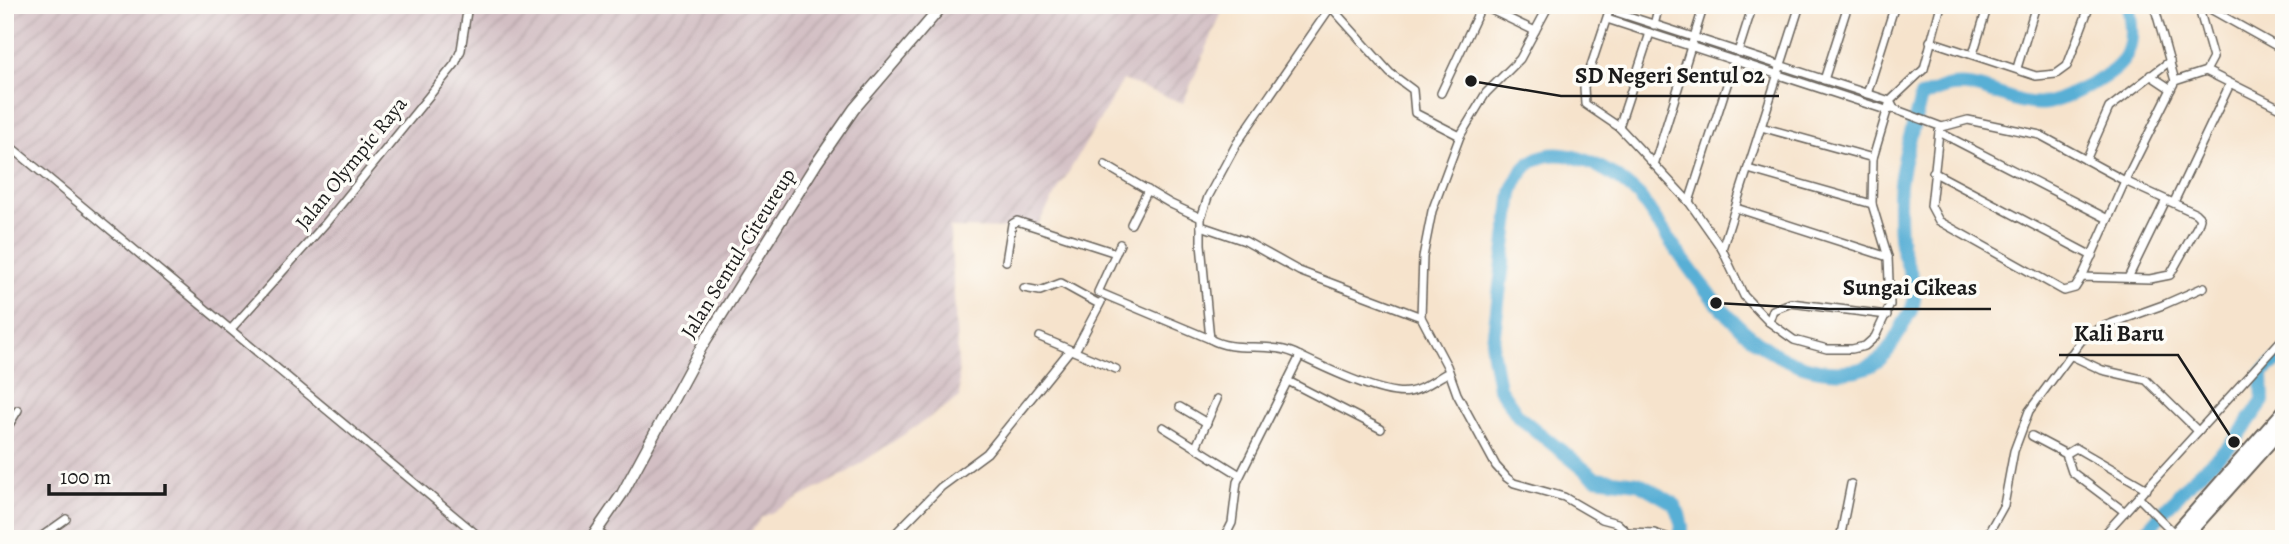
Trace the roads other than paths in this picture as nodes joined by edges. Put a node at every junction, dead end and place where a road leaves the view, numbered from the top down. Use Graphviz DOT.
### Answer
graph roads {
  1 [pos="468,5"];
  2 [pos="943,5"];
  3 [pos="1482,5"];
  4 [pos="1549,5"];
  5 [pos="1660,5"];
  6 [pos="1704,5"];
  7 [pos="1753,5"];
  8 [pos="1800,5"];
  9 [pos="1848,5"];
  10 [pos="1895,5"];
  11 [pos="1941,5"];
  12 [pos="1988,5"];
  13 [pos="2036,5"];
  14 [pos="2090,5"];
  15 [pos="2154,5"];
  16 [pos="2200,5"];
  17 [pos="1332,6"];
  18 [pos="1611,8"];
  19 [pos="1607,19"];
  20 [pos="1652,29"];
  21 [pos="1535,31"];
  22 [pos="1694,37"];
  23 [pos="1930,41"];
  24 [pos="1692,46"];
  25 [pos="2278,47"];
  26 [pos="1738,52"];
  27 [pos="1973,54"];
  28 [pos="1735,60"];
  29 [pos="2170,61"];
  30 [pos="2017,68"];
  31 [pos="1779,70"];
  32 [pos="2206,71"];
  33 [pos="2150,75"];
  34 [pos="1825,80"];
  35 [pos="2230,84"];
  36 [pos="2173,85"];
  37 [pos="1441,93"];
  38 [pos="1867,94"];
  39 [pos="1890,107"];
  40 [pos="2284,110"];
  41 [pos="1619,127"];
  42 [pos="1761,127"];
  43 [pos="1941,129"];
  44 [pos="1460,136"];
  45 [pos="5,142"];
  46 [pos="1873,158"];
  47 [pos="2086,160"];
  48 [pos="1105,165"];
  49 [pos="1654,165"];
  50 [pos="1748,169"];
  51 [pos="1933,172"];
  52 [pos="2125,181"];
  53 [pos="1148,190"];
  54 [pos="2170,201"];
  55 [pos="1689,202"];
  56 [pos="1872,204"];
  57 [pos="1736,208"];
  58 [pos="2108,219"];
  59 [pos="1201,222"];
  60 [pos="1131,224"];
  61 [pos="1120,244"];
  62 [pos="1722,249"];
  63 [pos="1116,253"];
  64 [pos="2092,256"];
  65 [pos="1888,257"];
  66 [pos="1006,261"];
  67 [pos="2082,276"];
  68 [pos="2129,276"];
  69 [pos="2204,286"];
  70 [pos="1024,288"];
  71 [pos="1105,296"];
  72 [pos="1099,304"];
  73 [pos="1887,315"];
  74 [pos="1421,317"];
  75 [pos="1769,322"];
  76 [pos="232,328"];
  77 [pos="1040,337"];
  78 [pos="2284,337"];
  79 [pos="1210,339"];
  80 [pos="1073,350"];
  81 [pos="2070,355"];
  82 [pos="1300,356"];
  83 [pos="1116,369"];
  84 [pos="1448,372"];
  85 [pos="1288,381"];
  86 [pos="1217,399"];
  87 [pos="1180,407"];
  88 [pos="18,410"];
  89 [pos="2284,411"];
  90 [pos="1207,423"];
  91 [pos="2284,426"];
  92 [pos="1163,427"];
  93 [pos="1381,429"];
  94 [pos="5,431"];
  95 [pos="2198,431"];
  96 [pos="2032,436"];
  97 [pos="1196,447"];
  98 [pos="2066,454"];
  99 [pos="1240,475"];
  100 [pos="1851,484"];
  101 [pos="2147,489"];
  102 [pos="2138,498"];
  103 [pos="2125,512"];
  104 [pos="66,519"];
  105 [pos="594,535"];
  106 [pos="1669,537"];
  107 [pos="2176,537"];
  108 [pos="38,539"];
  109 [pos="482,539"];
  110 [pos="608,539"];
  111 [pos="890,539"];
  112 [pos="1224,539"];
  113 [pos="1840,539"];
  114 [pos="1985,539"];
  115 [pos="2100,539"];
  1 -- 76 [label="street, Jalan Olympic Raya"];
  2 -- 105 [label="street, Jalan Sentul-Citeureup"];
  3 -- 21 [label="street"];
  3 -- 37 [label="street"];
  4 -- 21 [label="street"];
  5 -- 20 [label="street"];
  6 -- 22 [label="street"];
  7 -- 26 [label="street"];
  8 -- 31 [label="street"];
  9 -- 34 [label="street"];
  10 -- 38 [label="street"];
  11 -- 23 [label="street"];
  12 -- 27 [label="street"];
  13 -- 30 [label="street"];
  14 -- 30 [label="street"];
  15 -- 29 [label="street"];
  16 -- 25 [label="street"];
  16 -- 32 [label="street"];
  17 -- 44 [label="street"];
  17 -- 59 [label="street"];
  18 -- 19 [label="street"];
  18 -- 20 [label="street"];
  19 -- 20 [label="street"];
  19 -- 41 [label="street"];
  20 -- 22 [label="street"];
  20 -- 24 [label="street"];
  20 -- 41 [label="street"];
  21 -- 44 [label="street"];
  22 -- 24 [label="street"];
  22 -- 26 [label="street"];
  23 -- 27 [label="street"];
  23 -- 39 [label="street"];
  24 -- 28 [label="street"];
  24 -- 49 [label="street"];
  26 -- 31 [label="street"];
  27 -- 30 [label="street"];
  28 -- 31 [label="street"];
  28 -- 55 [label="street"];
  29 -- 33 [label="street"];
  29 -- 36 [label="street"];
  31 -- 34 [label="street"];
  31 -- 39 [label="street"];
  31 -- 42 [label="street"];
  32 -- 35 [label="street"];
  32 -- 36 [label="street"];
  33 -- 36 [label="street"];
  33 -- 47 [label="street"];
  34 -- 38 [label="street"];
  35 -- 40 [label="street"];
  35 -- 54 [label="street"];
  36 -- 52 [label="street"];
  38 -- 39 [label="street"];
  39 -- 43 [label="street"];
  39 -- 46 [label="street"];
  41 -- 49 [label="street"];
  42 -- 46 [label="street"];
  42 -- 50 [label="street"];
  43 -- 47 [label="street"];
  43 -- 51 [label="street"];
  43 -- 58 [label="street"];
  44 -- 74 [label="street"];
  45 -- 76 [label="street"];
  46 -- 56 [label="street"];
  47 -- 52 [label="street"];
  48 -- 53 [label="street"];
  49 -- 55 [label="street"];
  50 -- 56 [label="street"];
  50 -- 57 [label="street"];
  51 -- 64 [label="street"];
  51 -- 67 [label="street"];
  52 -- 54 [label="street"];
  52 -- 58 [label="street"];
  53 -- 59 [label="street"];
  53 -- 60 [label="street"];
  54 -- 68 [label="street"];
  54 -- 68 [label="street"];
  55 -- 62 [label="street"];
  56 -- 65 [label="street"];
  57 -- 62 [label="street"];
  57 -- 65 [label="street"];
  58 -- 64 [label="street"];
  59 -- 74 [label="street"];
  59 -- 79 [label="street"];
  61 -- 63 [label="street"];
  62 -- 75 [label="street"];
  63 -- 66 [label="street"];
  63 -- 71 [label="street"];
  64 -- 67 [label="street"];
  65 -- 73 [label="street"];
  67 -- 68 [label="street"];
  69 -- 81 [label="street"];
  70 -- 72 [label="street"];
  71 -- 72 [label="street"];
  71 -- 79 [label="street"];
  72 -- 80 [label="street"];
  73 -- 75 [label="street"];
  73 -- 75 [label="street"];
  74 -- 84 [label="street"];
  76 -- 109 [label="street"];
  77 -- 80 [label="street"];
  78 -- 95 [label="street"];
  79 -- 82 [label="street"];
  80 -- 83 [label="street"];
  80 -- 111 [label="street"];
  81 -- 95 [label="street"];
  81 -- 114 [label="street"];
  82 -- 84 [label="street"];
  82 -- 85 [label="street"];
  84 -- 106 [label="street"];
  85 -- 93 [label="street"];
  85 -- 99 [label="street"];
  86 -- 90 [label="street"];
  87 -- 90 [label="street"];
  88 -- 94 [label="street"];
  89 -- 107 [label="highway"];
  90 -- 97 [label="street"];
  91 -- 107 [label="highway"];
  92 -- 97 [label="street"];
  95 -- 101 [label="street"];
  96 -- 98 [label="street"];
  97 -- 99 [label="street"];
  98 -- 101 [label="street"];
  98 -- 103 [label="street"];
  99 -- 112 [label="street"];
  100 -- 113 [label="street"];
  101 -- 102 [label="street"];
  102 -- 103 [label="street"];
  102 -- 107 [label="street"];
  103 -- 115 [label="street"];
  104 -- 108 [label="street"];
  105 -- 110 [label="street"];
}
